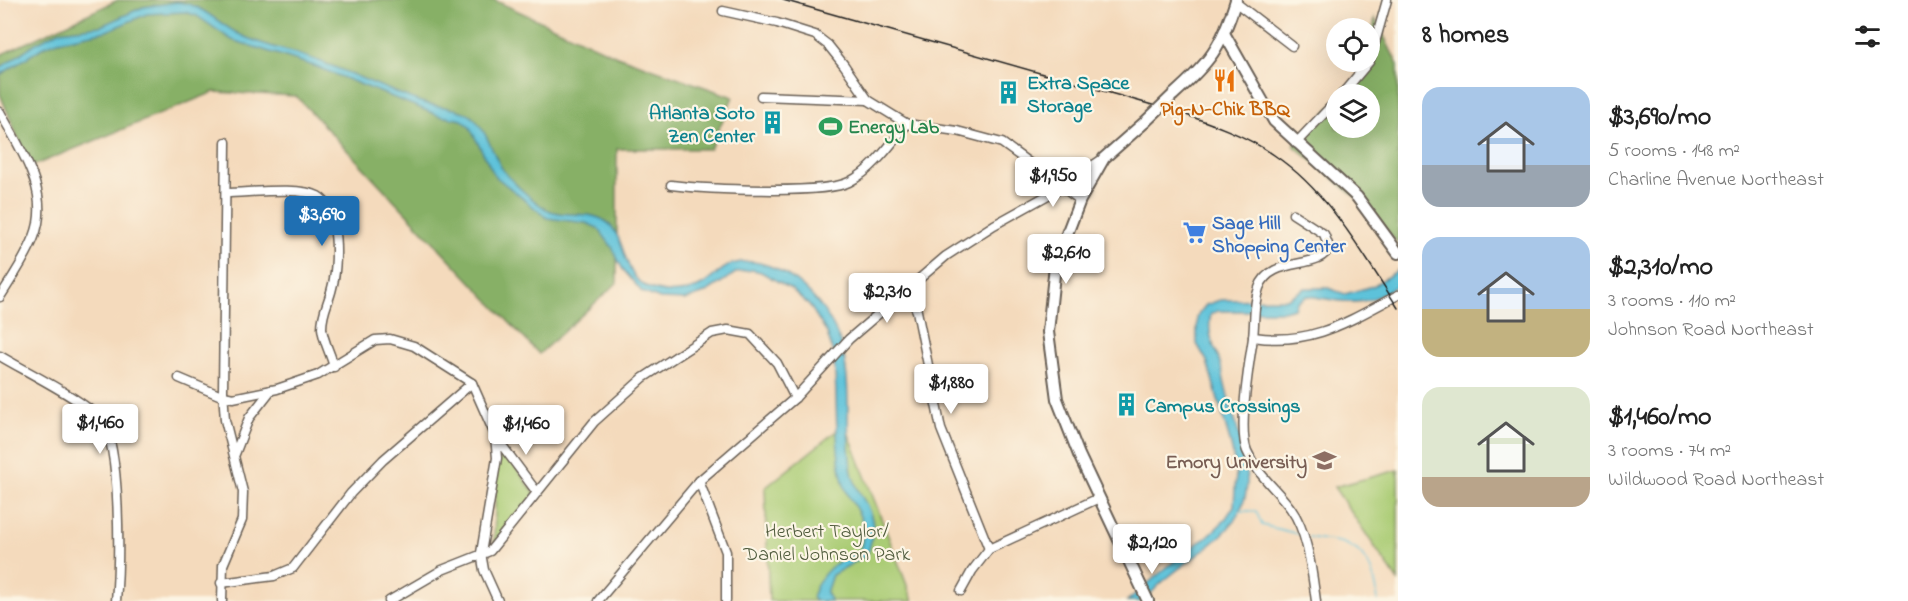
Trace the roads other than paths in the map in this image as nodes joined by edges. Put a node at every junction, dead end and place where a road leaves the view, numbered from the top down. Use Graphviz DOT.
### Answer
graph roads {
  1 [pos="1387,0"];
  2 [pos="1235,1"];
  3 [pos="723,11"];
  4 [pos="1380,24"];
  5 [pos="1225,35"];
  6 [pos="1292,46"];
  7 [pos="1360,72"];
  8 [pos="1350,84"];
  9 [pos="761,96"];
  10 [pos="868,100"];
  11 [pos="1326,111"];
  12 [pos="0,112"];
  13 [pos="907,124"];
  14 [pos="226,142"];
  15 [pos="1296,143"];
  16 [pos="1104,158"];
  17 [pos="671,185"];
  18 [pos="1059,187"];
  19 [pos="226,193"];
  20 [pos="1080,200"];
  21 [pos="1293,214"];
  22 [pos="1398,253"];
  23 [pos="907,289"];
  24 [pos="1398,295"];
  25 [pos="0,297"];
  26 [pos="1253,337"];
  27 [pos="0,356"];
  28 [pos="334,367"];
  29 [pos="179,378"];
  30 [pos="472,383"];
  31 [pos="271,390"];
  32 [pos="224,397"];
  33 [pos="795,398"];
  34 [pos="495,435"];
  35 [pos="235,454"];
  36 [pos="699,481"];
  37 [pos="536,491"];
  38 [pos="1100,498"];
  39 [pos="989,549"];
  40 [pos="481,554"];
  41 [pos="221,583"];
  42 [pos="961,591"];
  43 [pos="116,601"];
  44 [pos="222,601"];
  45 [pos="389,601"];
  46 [pos="498,601"];
  47 [pos="598,601"];
  48 [pos="726,601"];
  49 [pos="1148,601"];
  50 [pos="1317,601"];
  1 -- 4 [label="street"];
  2 -- 5 [label="main road"];
  2 -- 6 [label="street"];
  3 -- 10 [label="street"];
  5 -- 15 [label="main road"];
  5 -- 16 [label="main road, bridge"];
  7 -- 8 [label="street"];
  9 -- 10 [label="street"];
  10 -- 13 [label="street"];
  11 -- 15 [label="street"];
  12 -- 25 [label="street"];
  13 -- 17 [label="street"];
  13 -- 18 [label="street"];
  14 -- 19 [label="street"];
  15 -- 22 [label="main road"];
  16 -- 18 [label="street"];
  16 -- 20 [label="main road"];
  18 -- 20 [label="street"];
  18 -- 23 [label="street"];
  19 -- 28 [label="street"];
  19 -- 32 [label="street"];
  20 -- 38 [label="main road"];
  21 -- 26 [label="street"];
  23 -- 33 [label="street"];
  23 -- 39 [label="street"];
  24 -- 26 [label="street"];
  26 -- 50 [label="street"];
  27 -- 43 [label="street"];
  28 -- 30 [label="street"];
  28 -- 31 [label="street"];
  29 -- 32 [label="street"];
  30 -- 34 [label="street"];
  30 -- 41 [label="street"];
  31 -- 32 [label="street"];
  31 -- 35 [label="street"];
  32 -- 35 [label="street"];
  33 -- 36 [label="street"];
  33 -- 37 [label="street"];
  34 -- 37 [label="street"];
  34 -- 40 [label="street"];
  35 -- 41 [label="street"];
  36 -- 47 [label="street"];
  36 -- 48 [label="street"];
  37 -- 40 [label="street"];
  38 -- 39 [label="street"];
  38 -- 49 [label="main road"];
  39 -- 42 [label="street"];
  40 -- 45 [label="street"];
  40 -- 46 [label="street"];
  41 -- 44 [label="street"];
}
